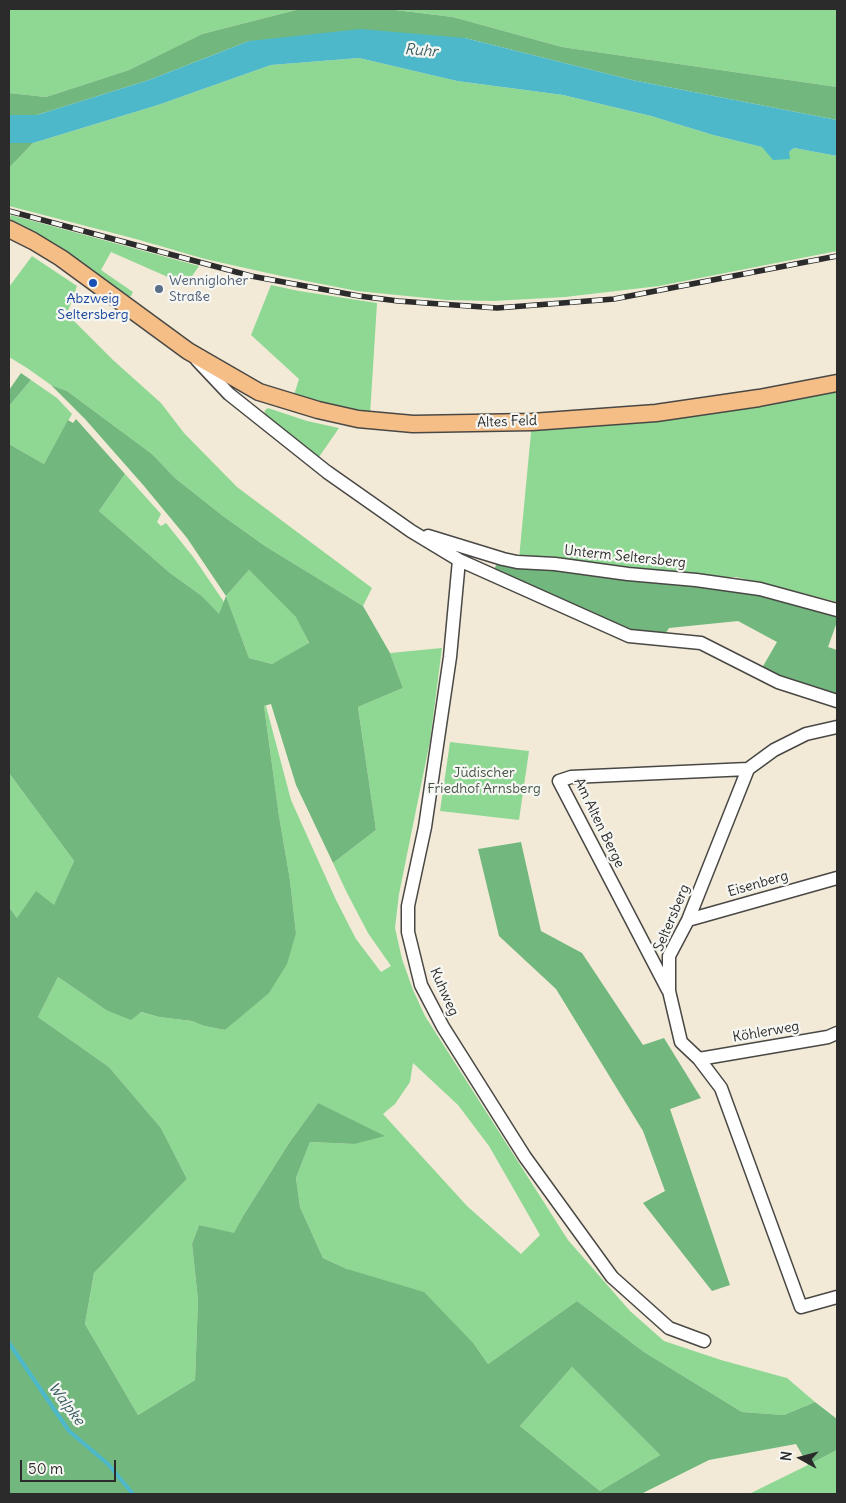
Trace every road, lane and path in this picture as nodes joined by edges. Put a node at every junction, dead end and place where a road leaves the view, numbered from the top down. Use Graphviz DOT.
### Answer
graph roads {
  1 [pos="9,229"];
  2 [pos="188,351"];
  3 [pos="837,383"];
  4 [pos="259,392"];
  5 [pos="249,410"];
  6 [pos="411,531"];
  7 [pos="458,560"];
  8 [pos="837,610"];
  9 [pos="837,700"];
  10 [pos="837,727"];
  11 [pos="748,769"];
  12 [pos="837,878"];
  13 [pos="688,920"];
  14 [pos="668,991"];
  15 [pos="837,1033"];
  16 [pos="698,1059"];
  17 [pos="837,1297"];
  18 [pos="704,1341"];
  1 -- 2 [label="main road"];
  2 -- 4 [label="main road, Altes Feld"];
  2 -- 5 [label="street"];
  3 -- 4 [label="main road, Altes Feld"];
  4 -- 5 [label="street"];
  5 -- 6 [label="street"];
  6 -- 7 [label="street"];
  6 -- 8 [label="street, Unterm Seltersberg"];
  7 -- 9 [label="street"];
  7 -- 18 [label="street, Kuhweg"];
  10 -- 11 [label="street"];
  11 -- 13 [label="street, Seltersberg"];
  11 -- 14 [label="street, Am Alten Berge"];
  12 -- 13 [label="street, Eisenberg"];
  13 -- 14 [label="street, Seltersberg"];
  14 -- 16 [label="street, Seltersberg"];
  15 -- 16 [label="street, Köhlerweg"];
  16 -- 17 [label="street, Seltersberg"];
}
